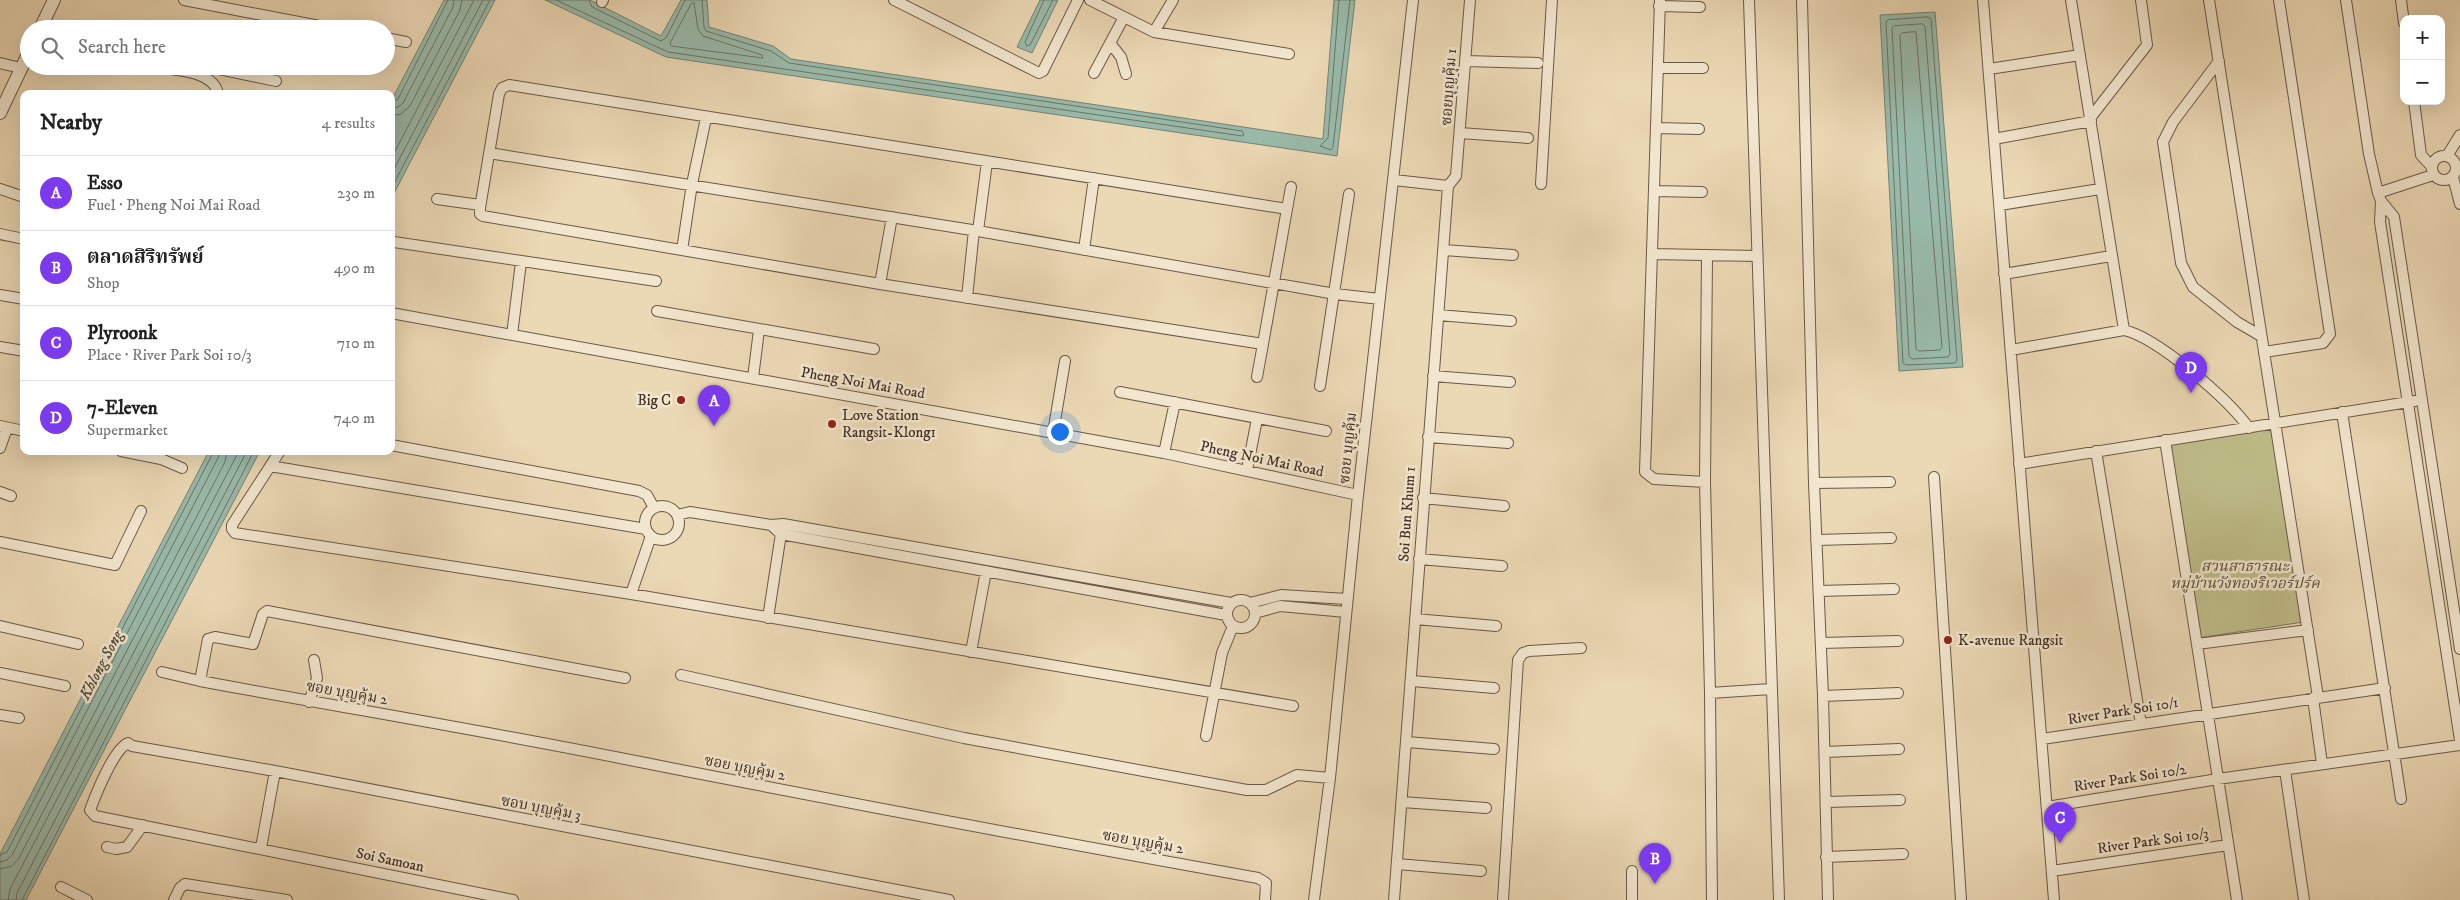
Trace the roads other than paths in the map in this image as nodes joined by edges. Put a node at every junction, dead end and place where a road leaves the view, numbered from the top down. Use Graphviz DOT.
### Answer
graph roads {
  1 [pos="54,0"];
  2 [pos="184,0"];
  3 [pos="894,0"];
  4 [pos="1078,0"];
  5 [pos="1090,0"];
  6 [pos="1172,0"];
  7 [pos="1413,0"];
  8 [pos="1470,0"];
  9 [pos="1552,0"];
  10 [pos="1750,0"];
  11 [pos="1802,0"];
  12 [pos="1983,0"];
  13 [pos="2071,0"];
  14 [pos="2141,0"];
  15 [pos="2209,0"];
  16 [pos="2278,0"];
  17 [pos="2346,0"];
  18 [pos="2403,0"];
  19 [pos="1660,3"];
  20 [pos="1700,7"];
  21 [pos="2404,15"];
  22 [pos="1124,17"];
  23 [pos="44,20"];
  24 [pos="288,20"];
  25 [pos="1154,32"];
  26 [pos="395,40"];
  27 [pos="406,42"];
  28 [pos="1110,43"];
  29 [pos="1289,54"];
  30 [pos="2080,55"];
  31 [pos="1466,61"];
  32 [pos="2219,61"];
  33 [pos="1538,63"];
  34 [pos="0,64"];
  35 [pos="20,68"];
  36 [pos="1658,68"];
  37 [pos="1703,68"];
  38 [pos="1989,68"];
  39 [pos="20,70"];
  40 [pos="1094,73"];
  41 [pos="1126,74"];
  42 [pos="192,75"];
  43 [pos="250,75"];
  44 [pos="276,80"];
  45 [pos="217,90"];
  46 [pos="2415,105"];
  47 [pos="0,113"];
  48 [pos="706,118"];
  49 [pos="2091,119"];
  50 [pos="1656,128"];
  51 [pos="1699,129"];
  52 [pos="1460,133"];
  53 [pos="2460,135"];
  54 [pos="1528,138"];
  55 [pos="1994,140"];
  56 [pos="490,152"];
  57 [pos="2447,156"];
  58 [pos="987,162"];
  59 [pos="2432,171"];
  60 [pos="2453,177"];
  61 [pos="1094,178"];
  62 [pos="1394,180"];
  63 [pos="692,184"];
  64 [pos="1541,184"];
  65 [pos="1448,186"];
  66 [pos="1291,187"];
  67 [pos="0,189"];
  68 [pos="2100,189"];
  69 [pos="1654,191"];
  70 [pos="1702,192"];
  71 [pos="1350,194"];
  72 [pos="20,196"];
  73 [pos="2379,197"];
  74 [pos="436,199"];
  75 [pos="2460,204"];
  76 [pos="480,205"];
  77 [pos="2000,205"];
  78 [pos="1287,210"];
  79 [pos="892,217"];
  80 [pos="976,230"];
  81 [pos="0,234"];
  82 [pos="20,238"];
  83 [pos="395,242"];
  84 [pos="682,250"];
  85 [pos="1084,250"];
  86 [pos="1444,250"];
  87 [pos="1652,254"];
  88 [pos="1512,255"];
  89 [pos="1707,256"];
  90 [pos="1758,256"];
  91 [pos="2111,256"];
  92 [pos="521,262"];
  93 [pos="2004,274"];
  94 [pos="656,281"];
  95 [pos="1274,282"];
  96 [pos="880,284"];
  97 [pos="1335,294"];
  98 [pos="0,295"];
  99 [pos="20,298"];
  100 [pos="967,298"];
  101 [pos="1380,299"];
  102 [pos="657,311"];
  103 [pos="395,314"];
  104 [pos="1438,315"];
  105 [pos="1511,321"];
  106 [pos="759,330"];
  107 [pos="2124,330"];
  108 [pos="512,335"];
  109 [pos="2261,336"];
  110 [pos="1263,344"];
  111 [pos="0,347"];
  112 [pos="874,349"];
  113 [pos="2011,350"];
  114 [pos="20,351"];
  115 [pos="2264,352"];
  116 [pos="1065,361"];
  117 [pos="1433,376"];
  118 [pos="1257,377"];
  119 [pos="754,378"];
  120 [pos="1510,382"];
  121 [pos="1320,386"];
  122 [pos="1120,392"];
  123 [pos="2422,401"];
  124 [pos="1175,402"];
  125 [pos="2409,402"];
  126 [pos="2342,412"];
  127 [pos="1257,419"];
  128 [pos="2274,424"];
  129 [pos="4,427"];
  130 [pos="2249,428"];
  131 [pos="20,430"];
  132 [pos="1326,431"];
  133 [pos="1053,433"];
  134 [pos="1428,437"];
  135 [pos="2165,440"];
  136 [pos="1508,443"];
  137 [pos="395,446"];
  138 [pos="0,448"];
  139 [pos="2096,451"];
  140 [pos="1164,453"];
  141 [pos="140,455"];
  142 [pos="277,455"];
  143 [pos="2019,464"];
  144 [pos="270,466"];
  145 [pos="182,468"];
  146 [pos="1247,470"];
  147 [pos="1934,477"];
  148 [pos="1705,482"];
  149 [pos="1890,482"];
  150 [pos="1814,483"];
  151 [pos="0,492"];
  152 [pos="1358,495"];
  153 [pos="11,496"];
  154 [pos="1423,498"];
  155 [pos="1504,506"];
  156 [pos="654,508"];
  157 [pos="142,511"];
  158 [pos="677,515"];
  159 [pos="782,529"];
  160 [pos="648,532"];
  161 [pos="1891,538"];
  162 [pos="1816,540"];
  163 [pos="0,542"];
  164 [pos="1419,559"];
  165 [pos="1502,566"];
  166 [pos="986,571"];
  167 [pos="1894,589"];
  168 [pos="1819,591"];
  169 [pos="631,594"];
  170 [pos="1347,599"];
  171 [pos="1250,602"];
  172 [pos="1231,603"];
  173 [pos="2456,604"];
  174 [pos="1346,612"];
  175 [pos="1255,613"];
  176 [pos="1226,615"];
  177 [pos="768,618"];
  178 [pos="1415,619"];
  179 [pos="0,626"];
  180 [pos="1233,626"];
  181 [pos="1496,626"];
  182 [pos="2308,630"];
  183 [pos="1898,641"];
  184 [pos="1821,643"];
  185 [pos="78,644"];
  186 [pos="2197,644"];
  187 [pos="1581,648"];
  188 [pos="2460,649"];
  189 [pos="971,652"];
  190 [pos="314,660"];
  191 [pos="0,672"];
  192 [pos="162,672"];
  193 [pos="681,675"];
  194 [pos="625,678"];
  195 [pos="200,681"];
  196 [pos="1412,681"];
  197 [pos="66,686"];
  198 [pos="1494,688"];
  199 [pos="2385,688"];
  200 [pos="1772,689"];
  201 [pos="1214,692"];
  202 [pos="1710,693"];
  203 [pos="1898,693"];
  204 [pos="1824,696"];
  205 [pos="2315,697"];
  206 [pos="310,702"];
  207 [pos="1293,706"];
  208 [pos="2208,713"];
  209 [pos="0,715"];
  210 [pos="19,718"];
  211 [pos="2142,724"];
  212 [pos="1206,736"];
  213 [pos="2042,739"];
  214 [pos="2460,740"];
  215 [pos="1407,742"];
  216 [pos="128,743"];
  217 [pos="2460,745"];
  218 [pos="1494,748"];
  219 [pos="1899,749"];
  220 [pos="1825,752"];
  221 [pos="2395,753"];
  222 [pos="2322,764"];
  223 [pos="2285,770"];
  224 [pos="275,771"];
  225 [pos="1330,778"];
  226 [pos="2218,778"];
  227 [pos="2401,799"];
  228 [pos="1900,800"];
  229 [pos="1402,802"];
  230 [pos="1826,802"];
  231 [pos="2047,807"];
  232 [pos="1486,808"];
  233 [pos="143,826"];
  234 [pos="2228,845"];
  235 [pos="107,847"];
  236 [pos="261,848"];
  237 [pos="1903,854"];
  238 [pos="1826,857"];
  239 [pos="1397,864"];
  240 [pos="1481,870"];
  241 [pos="1632,871"];
  242 [pos="2052,871"];
  243 [pos="61,887"];
  244 [pos="87,900"];
  245 [pos="174,900"];
  246 [pos="287,900"];
  247 [pos="513,900"];
  248 [pos="949,900"];
  249 [pos="1265,900"];
  250 [pos="1314,900"];
  251 [pos="1394,900"];
  252 [pos="1503,900"];
  253 [pos="1632,900"];
  254 [pos="1712,900"];
  255 [pos="1778,900"];
  256 [pos="1828,900"];
  257 [pos="1961,900"];
  258 [pos="2054,900"];
  259 [pos="2237,900"];
  260 [pos="2304,900"];
  1 -- 23 [label="street"];
  2 -- 24 [label="street"];
  3 -- 4 [label="street"];
  5 -- 22 [label="street"];
  6 -- 25 [label="street"];
  7 -- 62 [label="street, ซอย บุญคุ้ม"];
  8 -- 31 [label="street, ซอยบุญคุ้ม 1"];
  9 -- 64 [label="street"];
  10 -- 90 [label="street"];
  11 -- 150 [label="street"];
  12 -- 38 [label="street"];
  13 -- 30 [label="street"];
  14 -- 49 [label="street"];
  15 -- 32 [label="street"];
  16 -- 115 [label="street"];
  17 -- 73 [label="street"];
  18 -- 21 [label="street"];
  19 -- 20 [label="street"];
  19 -- 36 [label="street"];
  22 -- 25 [label="street"];
  22 -- 28 [label="street"];
  25 -- 29 [label="street"];
  26 -- 27 [label="street"];
  28 -- 40 [label="street"];
  28 -- 41 [label="street"];
  30 -- 38 [label="street"];
  30 -- 49 [label="street"];
  31 -- 33 [label="street"];
  31 -- 52 [label="street, ซอยบุญคุ้ม 1"];
  32 -- 109 [label="street"];
  32 -- 109 [label="street"];
  34 -- 35 [label="street"];
  36 -- 37 [label="street"];
  36 -- 50 [label="street"];
  38 -- 55 [label="street"];
  39 -- 47 [label="street"];
  42 -- 45 [label="street"];
  43 -- 44 [label="street"];
  46 -- 59 [label="street"];
  48 -- 56 [label="street"];
  48 -- 58 [label="street"];
  48 -- 63 [label="street"];
  49 -- 55 [label="street"];
  49 -- 68 [label="street"];
  50 -- 51 [label="street"];
  50 -- 69 [label="street"];
  52 -- 54 [label="street"];
  52 -- 65 [label="street, ซอยบุญคุ้ม 1"];
  53 -- 57 [label="street"];
  55 -- 77 [label="street"];
  56 -- 63 [label="street"];
  56 -- 76 [label="street"];
  57 -- 59 [label="street"];
  57 -- 60 [label="street"];
  58 -- 61 [label="street"];
  58 -- 80 [label="street"];
  59 -- 60 [label="street"];
  59 -- 73 [label="street"];
  60 -- 75 [label="street"];
  61 -- 78 [label="street"];
  61 -- 85 [label="street"];
  62 -- 65 [label="street"];
  62 -- 101 [label="street, ซอย บุญคุ้ม"];
  63 -- 79 [label="street"];
  63 -- 84 [label="street"];
  65 -- 86 [label="street, Soi Bun Khum 1"];
  66 -- 78 [label="street"];
  67 -- 72 [label="street"];
  68 -- 77 [label="street"];
  68 -- 91 [label="street"];
  69 -- 70 [label="street"];
  69 -- 87 [label="street"];
  71 -- 97 [label="street"];
  73 -- 123 [label="street"];
  73 -- 125 [label="street"];
  74 -- 76 [label="street"];
  76 -- 84 [label="street"];
  77 -- 93 [label="street"];
  78 -- 95 [label="street"];
  79 -- 80 [label="street"];
  79 -- 96 [label="street"];
  80 -- 85 [label="street"];
  80 -- 100 [label="street"];
  81 -- 82 [label="street"];
  83 -- 92 [label="street"];
  84 -- 96 [label="street"];
  85 -- 95 [label="street"];
  86 -- 88 [label="street"];
  86 -- 104 [label="street, Soi Bun Khum 1"];
  87 -- 89 [label="street"];
  87 -- 148 [label="street"];
  89 -- 90 [label="street"];
  89 -- 148 [label="street"];
  90 -- 200 [label="street"];
  91 -- 93 [label="street"];
  91 -- 107 [label="street"];
  92 -- 94 [label="street"];
  92 -- 108 [label="street"];
  93 -- 113 [label="street"];
  95 -- 97 [label="street"];
  95 -- 110 [label="street"];
  96 -- 100 [label="street"];
  97 -- 101 [label="street"];
  97 -- 121 [label="street"];
  98 -- 99 [label="street"];
  100 -- 110 [label="street"];
  101 -- 152 [label="street, ซอย บุญคุ้ม"];
  102 -- 106 [label="street"];
  103 -- 108 [label="street, Pheng Noi Mai Road"];
  104 -- 105 [label="street"];
  104 -- 117 [label="street, Soi Bun Khum 1"];
  106 -- 112 [label="street"];
  106 -- 119 [label="street"];
  107 -- 113 [label="street"];
  107 -- 130 [label="street"];
  108 -- 119 [label="street, Pheng Noi Mai Road"];
  109 -- 115 [label="street"];
  110 -- 118 [label="street"];
  111 -- 114 [label="street"];
  113 -- 143 [label="street"];
  115 -- 128 [label="street"];
  116 -- 133 [label="street"];
  117 -- 120 [label="street"];
  117 -- 134 [label="street, Soi Bun Khum 1"];
  119 -- 133 [label="street, Pheng Noi Mai Road"];
  122 -- 124 [label="street"];
  123 -- 125 [label="street"];
  123 -- 173 [label="street"];
  124 -- 127 [label="street"];
  124 -- 140 [label="street"];
  125 -- 126 [label="street"];
  125 -- 214 [label="street"];
  126 -- 128 [label="street"];
  126 -- 199 [label="street"];
  127 -- 132 [label="street"];
  127 -- 146 [label="street"];
  128 -- 130 [label="street"];
  128 -- 182 [label="street"];
  129 -- 131 [label="street"];
  129 -- 138 [label="street"];
  130 -- 135 [label="street"];
  133 -- 140 [label="street, Pheng Noi Mai Road"];
  134 -- 136 [label="street"];
  134 -- 154 [label="street, Soi Bun Khum 1"];
  135 -- 139 [label="street"];
  135 -- 186 [label="street"];
  137 -- 156 [label="street"];
  139 -- 143 [label="street"];
  139 -- 211 [label="street"];
  140 -- 146 [label="street, Pheng Noi Mai Road"];
  141 -- 145 [label="street"];
  142 -- 144 [label="street"];
  143 -- 213 [label="street"];
  144 -- 160 [label="street"];
  144 -- 169 [label="street"];
  146 -- 152 [label="street, Pheng Noi Mai Road"];
  147 -- 257 [label="street"];
  148 -- 202 [label="street"];
  149 -- 150 [label="street"];
  150 -- 162 [label="street"];
  151 -- 153 [label="street"];
  152 -- 170 [label="street, ซอย บุญคุ้ม"];
  154 -- 155 [label="street"];
  154 -- 164 [label="street, Soi Bun Khum 1"];
  156 -- 158 [label="street"];
  156 -- 160 [label="street"];
  157 -- 163 [label="street"];
  158 -- 159 [label="street"];
  158 -- 160 [label="street"];
  159 -- 166 [label="street"];
  159 -- 172 [label="street"];
  159 -- 177 [label="street"];
  160 -- 169 [label="street"];
  161 -- 162 [label="street"];
  162 -- 168 [label="street"];
  164 -- 165 [label="street"];
  164 -- 178 [label="street, Soi Bun Khum 1"];
  166 -- 176 [label="street"];
  166 -- 189 [label="street"];
  167 -- 168 [label="street"];
  168 -- 184 [label="street"];
  169 -- 177 [label="street"];
  170 -- 171 [label="street"];
  170 -- 174 [label="street, ซอย บุญคุ้ม"];
  171 -- 172 [label="street"];
  171 -- 175 [label="street"];
  172 -- 176 [label="street"];
  173 -- 188 [label="street"];
  174 -- 175 [label="street"];
  174 -- 225 [label="street, ซอย บุญคุ้ม"];
  175 -- 180 [label="street"];
  176 -- 180 [label="street"];
  177 -- 189 [label="street"];
  178 -- 181 [label="street"];
  178 -- 196 [label="street, Soi Bun Khum 1"];
  179 -- 185 [label="street"];
  180 -- 201 [label="street"];
  182 -- 186 [label="street"];
  182 -- 205 [label="street"];
  183 -- 184 [label="street"];
  184 -- 204 [label="street"];
  186 -- 208 [label="street"];
  187 -- 252 [label="street"];
  189 -- 201 [label="street"];
  190 -- 206 [label="street"];
  191 -- 197 [label="street"];
  192 -- 195 [label="street, ซอย บุญคุ้ม 2"];
  193 -- 225 [label="street"];
  194 -- 195 [label="street"];
  195 -- 206 [label="street, ซอย บุญคุ้ม 2"];
  196 -- 198 [label="street"];
  196 -- 215 [label="street, Soi Bun Khum 1"];
  199 -- 205 [label="street, River Park Soi 10/1"];
  199 -- 221 [label="street"];
  200 -- 202 [label="street"];
  200 -- 255 [label="street"];
  201 -- 207 [label="street"];
  201 -- 212 [label="street"];
  202 -- 254 [label="street"];
  203 -- 204 [label="street"];
  204 -- 220 [label="street"];
  205 -- 208 [label="street, River Park Soi 10/1"];
  205 -- 222 [label="street"];
  206 -- 249 [label="street, ซอย บุญคุ้ม 2"];
  208 -- 211 [label="street, River Park Soi 10/1"];
  208 -- 226 [label="street"];
  209 -- 210 [label="street"];
  211 -- 213 [label="street, River Park Soi 10/1"];
  213 -- 231 [label="street"];
  215 -- 218 [label="street"];
  215 -- 229 [label="street, Soi Bun Khum 1"];
  216 -- 224 [label="street, ซอบ บุญคุ้ม 3"];
  216 -- 233 [label="street, Soi Samoan"];
  217 -- 221 [label="street, River Park Soi 10/2"];
  219 -- 220 [label="street"];
  220 -- 230 [label="street"];
  221 -- 222 [label="street, River Park Soi 10/2"];
  221 -- 227 [label="street"];
  222 -- 223 [label="street, River Park Soi 10/2"];
  223 -- 226 [label="street, River Park Soi 10/2"];
  223 -- 260 [label="street"];
  224 -- 236 [label="street"];
  224 -- 248 [label="street, ซอบ บุญคุ้ม 3"];
  225 -- 250 [label="street, ซอย บุญคุ้ม"];
  226 -- 231 [label="street, River Park Soi 10/2"];
  226 -- 234 [label="street"];
  228 -- 230 [label="street"];
  229 -- 232 [label="street"];
  229 -- 239 [label="street, Soi Bun Khum 1"];
  230 -- 238 [label="street"];
  231 -- 242 [label="street"];
  233 -- 235 [label="street"];
  233 -- 236 [label="street, Soi Samoan"];
  234 -- 242 [label="street, River Park Soi 10/3"];
  234 -- 259 [label="street"];
  236 -- 247 [label="street, Soi Samoan"];
  237 -- 238 [label="street"];
  238 -- 256 [label="street"];
  239 -- 240 [label="street"];
  239 -- 251 [label="street, Soi Bun Khum 1"];
  241 -- 253 [label="street"];
  242 -- 258 [label="street"];
  243 -- 244 [label="street"];
  245 -- 246 [label="street"];
}
